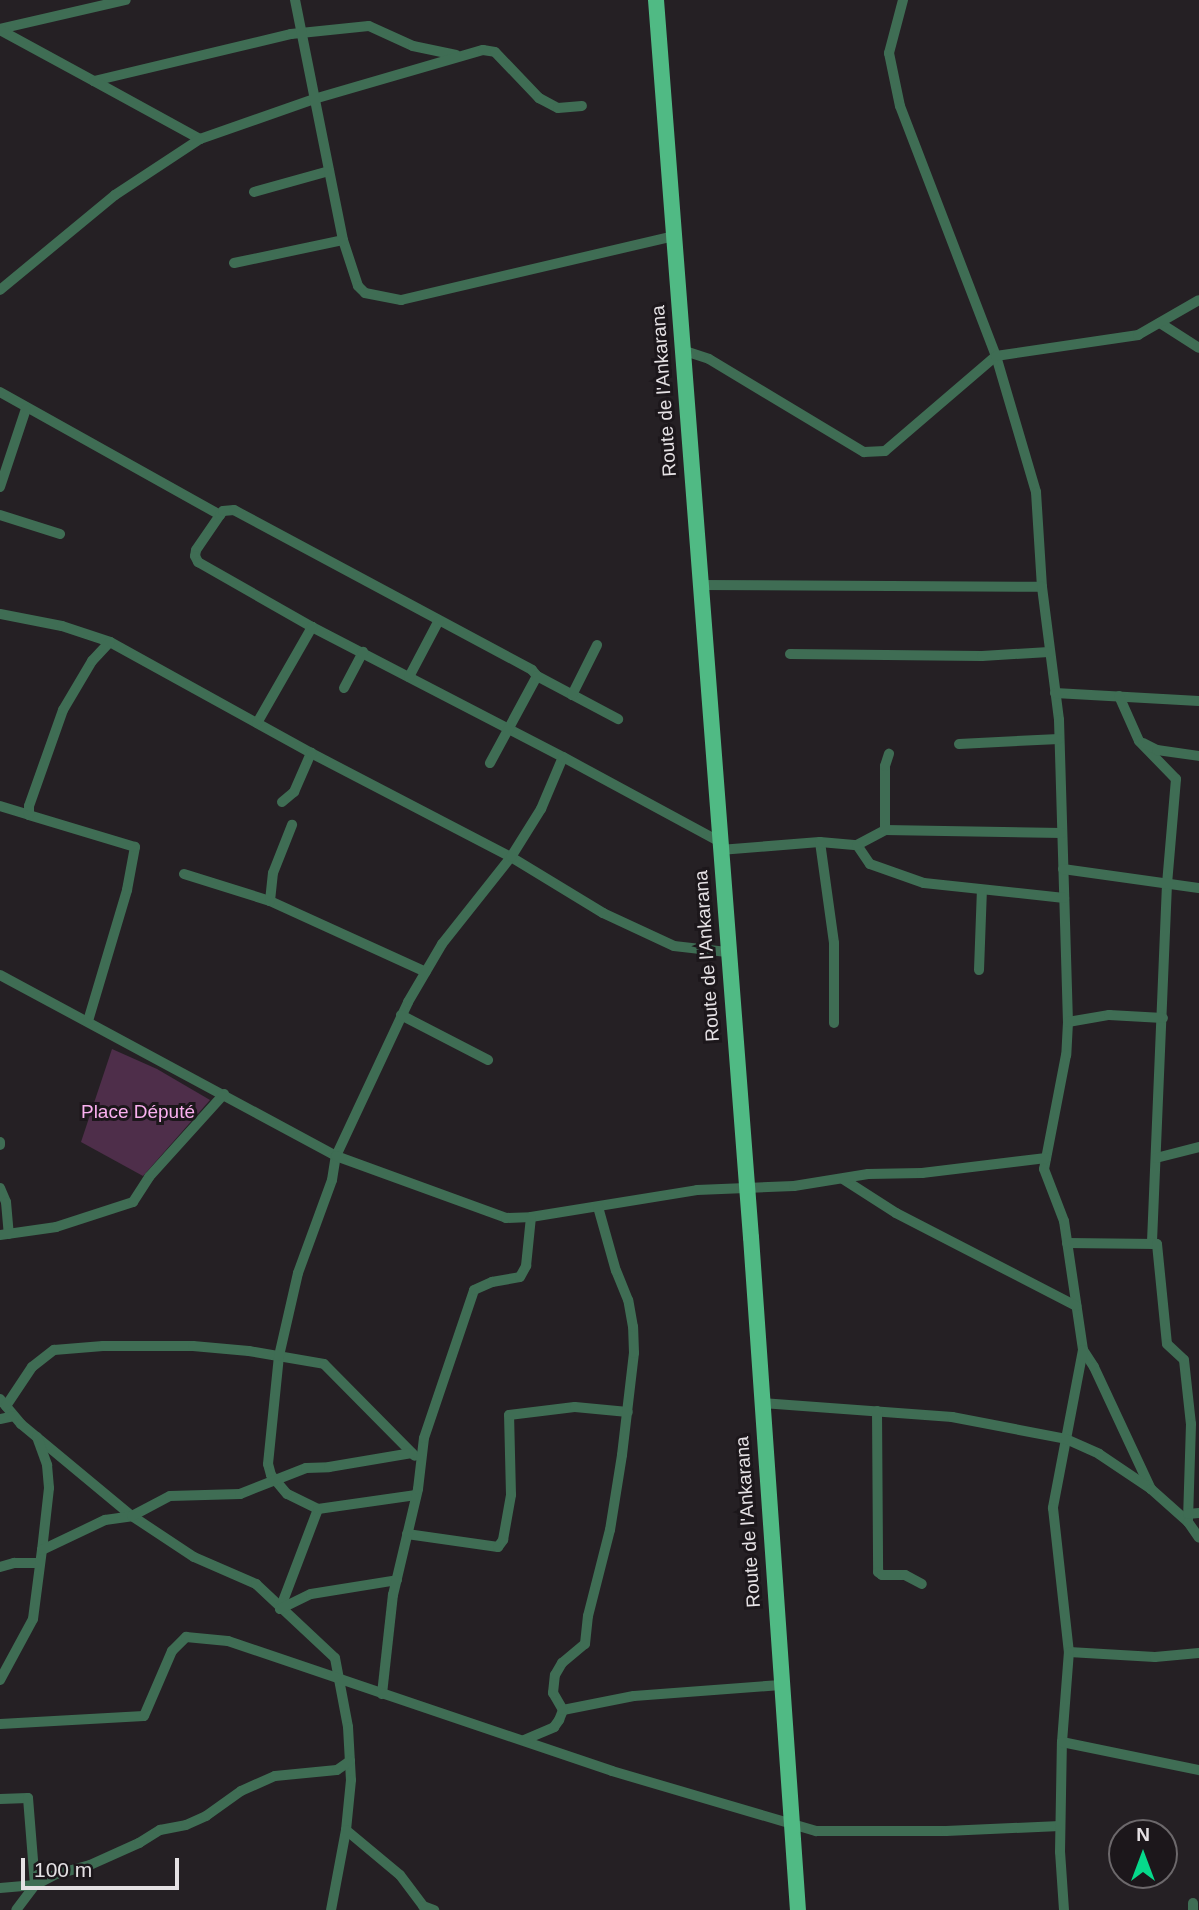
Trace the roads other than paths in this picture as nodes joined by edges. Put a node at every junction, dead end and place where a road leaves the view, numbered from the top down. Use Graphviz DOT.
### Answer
graph roads {
  1 [pos="126,0"];
  2 [pos="656,0"];
  3 [pos="903,0"];
  4 [pos="297,1"];
  5 [pos="0,30"];
  6 [pos="302,33"];
  7 [pos="456,55"];
  8 [pos="94,82"];
  9 [pos="314,99"];
  10 [pos="582,106"];
  11 [pos="200,139"];
  12 [pos="329,172"];
  13 [pos="254,192"];
  14 [pos="673,236"];
  15 [pos="343,240"];
  16 [pos="234,263"];
  17 [pos="0,290"];
  18 [pos="1199,300"];
  19 [pos="1160,323"];
  20 [pos="1199,348"];
  21 [pos="682,350"];
  22 [pos="996,356"];
  23 [pos="0,392"];
  24 [pos="26,409"];
  25 [pos="0,487"];
  26 [pos="0,515"];
  27 [pos="220,515"];
  28 [pos="60,534"];
  29 [pos="699,585"];
  30 [pos="1042,587"];
  31 [pos="0,614"];
  32 [pos="439,621"];
  33 [pos="312,627"];
  34 [pos="110,642"];
  35 [pos="597,645"];
  36 [pos="363,652"];
  37 [pos="1049,652"];
  38 [pos="790,654"];
  39 [pos="537,676"];
  40 [pos="410,677"];
  41 [pos="344,688"];
  42 [pos="1055,693"];
  43 [pos="572,695"];
  44 [pos="1119,696"];
  45 [pos="1199,701"];
  46 [pos="618,719"];
  47 [pos="257,723"];
  48 [pos="510,728"];
  49 [pos="1059,739"];
  50 [pos="1139,741"];
  51 [pos="959,744"];
  52 [pos="311,753"];
  53 [pos="889,754"];
  54 [pos="1199,756"];
  55 [pos="563,757"];
  56 [pos="490,763"];
  57 [pos="282,802"];
  58 [pos="0,806"];
  59 [pos="29,815"];
  60 [pos="292,825"];
  61 [pos="885,830"];
  62 [pos="1062,833"];
  63 [pos="820,842"];
  64 [pos="857,845"];
  65 [pos="720,846"];
  66 [pos="511,857"];
  67 [pos="1063,869"];
  68 [pos="184,874"];
  69 [pos="1167,884"];
  70 [pos="1199,888"];
  71 [pos="982,890"];
  72 [pos="1064,898"];
  73 [pos="270,901"];
  74 [pos="727,952"];
  75 [pos="979,970"];
  76 [pos="426,972"];
  77 [pos="0,975"];
  78 [pos="401,1015"];
  79 [pos="1163,1018"];
  80 [pos="88,1021"];
  81 [pos="1068,1022"];
  82 [pos="834,1023"];
  83 [pos="488,1060"];
  84 [pos="224,1094"];
  85 [pos="1199,1147"];
  86 [pos="336,1156"];
  87 [pos="1046,1158"];
  88 [pos="1156,1158"];
  89 [pos="843,1178"];
  90 [pos="746,1186"];
  91 [pos="0,1188"];
  92 [pos="598,1207"];
  93 [pos="531,1217"];
  94 [pos="5,1234"];
  95 [pos="1067,1243"];
  96 [pos="1152,1244"];
  97 [pos="1076,1306"];
  98 [pos="1083,1350"];
  99 [pos="279,1356"];
  100 [pos="3,1402"];
  101 [pos="761,1403"];
  102 [pos="877,1411"];
  103 [pos="628,1412"];
  104 [pos="15,1416"];
  105 [pos="0,1419"];
  106 [pos="36,1437"];
  107 [pos="1066,1439"];
  108 [pos="1195,1443"];
  109 [pos="412,1453"];
  110 [pos="421,1464"];
  111 [pos="276,1481"];
  112 [pos="1151,1489"];
  113 [pos="416,1495"];
  114 [pos="318,1509"];
  115 [pos="132,1516"];
  116 [pos="1192,1516"];
  117 [pos="407,1534"];
  118 [pos="1199,1538"];
  119 [pos="42,1550"];
  120 [pos="40,1563"];
  121 [pos="0,1567"];
  122 [pos="397,1580"];
  123 [pos="922,1584"];
  124 [pos="280,1608"];
  125 [pos="1069,1652"];
  126 [pos="1199,1653"];
  127 [pos="340,1679"];
  128 [pos="0,1680"];
  129 [pos="782,1685"];
  130 [pos="382,1694"];
  131 [pos="562,1710"];
  132 [pos="0,1724"];
  133 [pos="524,1740"];
  134 [pos="1062,1742"];
  135 [pos="350,1761"];
  136 [pos="1199,1770"];
  137 [pos="0,1800"];
  138 [pos="792,1825"];
  139 [pos="1060,1826"];
  140 [pos="346,1830"];
  141 [pos="35,1885"];
  142 [pos="0,1888"];
  143 [pos="16,1910"];
  144 [pos="331,1910"];
  145 [pos="434,1910"];
  146 [pos="798,1910"];
  147 [pos="1064,1910"];
  1 -- 5 [label="street"];
  2 -- 14 [label="main road, Route de l'Ankarana"];
  3 -- 22 [label="street"];
  4 -- 6 [label="street"];
  5 -- 8 [label="street"];
  6 -- 7 [label="street"];
  6 -- 8 [label="street"];
  6 -- 9 [label="street"];
  7 -- 9 [label="street"];
  7 -- 10 [label="street"];
  8 -- 11 [label="street"];
  9 -- 11 [label="street"];
  9 -- 12 [label="street"];
  11 -- 17 [label="street"];
  12 -- 13 [label="street"];
  12 -- 15 [label="street"];
  14 -- 15 [label="street"];
  14 -- 21 [label="main road, Route de l'Ankarana"];
  15 -- 16 [label="street"];
  18 -- 19 [label="street"];
  19 -- 20 [label="street"];
  19 -- 22 [label="street"];
  21 -- 22 [label="street"];
  21 -- 29 [label="main road, Route de l'Ankarana"];
  22 -- 30 [label="street"];
  23 -- 24 [label="street"];
  24 -- 25 [label="street"];
  24 -- 27 [label="street"];
  26 -- 28 [label="street"];
  27 -- 32 [label="street"];
  27 -- 33 [label="street"];
  29 -- 30 [label="street"];
  29 -- 65 [label="main road, Route de l'Ankarana"];
  30 -- 37 [label="street"];
  31 -- 34 [label="street"];
  32 -- 39 [label="street"];
  32 -- 40 [label="street"];
  33 -- 36 [label="street"];
  33 -- 47 [label="street"];
  34 -- 47 [label="street"];
  34 -- 59 [label="street"];
  35 -- 43 [label="street"];
  36 -- 40 [label="street"];
  36 -- 41 [label="street"];
  37 -- 38 [label="street"];
  37 -- 42 [label="street"];
  39 -- 43 [label="street"];
  39 -- 48 [label="street"];
  40 -- 48 [label="street"];
  42 -- 44 [label="street"];
  42 -- 49 [label="street"];
  43 -- 46 [label="street"];
  44 -- 45 [label="street"];
  44 -- 50 [label="street"];
  47 -- 52 [label="street"];
  48 -- 55 [label="street"];
  48 -- 56 [label="street"];
  49 -- 51 [label="street"];
  49 -- 62 [label="street"];
  50 -- 54 [label="street"];
  50 -- 69 [label="street"];
  52 -- 57 [label="street"];
  52 -- 66 [label="street"];
  53 -- 61 [label="street"];
  55 -- 65 [label="street"];
  55 -- 66 [label="street"];
  58 -- 59 [label="street"];
  59 -- 80 [label="street"];
  60 -- 73 [label="street"];
  61 -- 62 [label="street"];
  61 -- 64 [label="street"];
  62 -- 67 [label="street"];
  63 -- 64 [label="street"];
  63 -- 65 [label="street"];
  63 -- 82 [label="street"];
  64 -- 71 [label="street"];
  65 -- 74 [label="main road, Route de l'Ankarana"];
  66 -- 74 [label="street"];
  66 -- 76 [label="street"];
  67 -- 69 [label="street"];
  67 -- 72 [label="street"];
  68 -- 73 [label="street"];
  69 -- 70 [label="street"];
  69 -- 79 [label="street"];
  71 -- 72 [label="street"];
  71 -- 75 [label="street"];
  72 -- 81 [label="street"];
  73 -- 76 [label="street"];
  74 -- 90 [label="main road, Route de l'Ankarana"];
  76 -- 78 [label="street"];
  77 -- 80 [label="street"];
  78 -- 83 [label="street"];
  78 -- 86 [label="street"];
  79 -- 81 [label="street"];
  79 -- 88 [label="street"];
  80 -- 84 [label="street"];
  81 -- 87 [label="street"];
  84 -- 86 [label="street"];
  84 -- 94 [label="street"];
  85 -- 88 [label="street"];
  86 -- 93 [label="street"];
  86 -- 99 [label="street"];
  87 -- 89 [label="street"];
  87 -- 95 [label="street"];
  88 -- 96 [label="street"];
  89 -- 90 [label="street"];
  89 -- 97 [label="street"];
  90 -- 92 [label="street"];
  90 -- 101 [label="main road, Route de l'Ankarana"];
  91 -- 94 [label="street"];
  92 -- 93 [label="street"];
  92 -- 103 [label="street"];
  93 -- 110 [label="street"];
  95 -- 96 [label="street"];
  95 -- 97 [label="street"];
  96 -- 108 [label="street"];
  97 -- 98 [label="street"];
  98 -- 107 [label="street"];
  98 -- 112 [label="street"];
  99 -- 100 [label="street"];
  99 -- 109 [label="street"];
  99 -- 111 [label="street"];
  100 -- 104 [label="street"];
  101 -- 102 [label="street"];
  101 -- 129 [label="main road, Route de l'Ankarana"];
  102 -- 107 [label="street"];
  102 -- 123 [label="street"];
  103 -- 117 [label="street"];
  103 -- 131 [label="street"];
  104 -- 105 [label="street"];
  104 -- 106 [label="street"];
  106 -- 115 [label="street"];
  106 -- 119 [label="street"];
  107 -- 112 [label="street"];
  107 -- 125 [label="street"];
  108 -- 116 [label="street"];
  109 -- 110 [label="street"];
  109 -- 111 [label="street"];
  110 -- 113 [label="street"];
  111 -- 114 [label="street"];
  111 -- 115 [label="street"];
  112 -- 116 [label="street"];
  113 -- 114 [label="street"];
  113 -- 117 [label="street"];
  114 -- 124 [label="street"];
  115 -- 119 [label="street"];
  115 -- 124 [label="street"];
  116 -- 118 [label="street"];
  117 -- 122 [label="street"];
  119 -- 120 [label="street"];
  120 -- 121 [label="street"];
  120 -- 128 [label="street"];
  122 -- 124 [label="street"];
  122 -- 130 [label="street"];
  124 -- 127 [label="street"];
  125 -- 126 [label="street"];
  125 -- 134 [label="street"];
  127 -- 130 [label="street"];
  127 -- 132 [label="street"];
  127 -- 135 [label="street"];
  129 -- 131 [label="street"];
  129 -- 138 [label="main road, Route de l'Ankarana"];
  130 -- 133 [label="street"];
  131 -- 133 [label="street"];
  133 -- 138 [label="street"];
  134 -- 136 [label="street"];
  134 -- 139 [label="street"];
  135 -- 140 [label="street"];
  135 -- 141 [label="street"];
  137 -- 141 [label="street"];
  138 -- 139 [label="street"];
  138 -- 146 [label="main road, Route de l'Ankarana"];
  139 -- 147 [label="street"];
  140 -- 144 [label="street"];
  140 -- 145 [label="street"];
  141 -- 142 [label="street"];
  141 -- 143 [label="street"];
}
